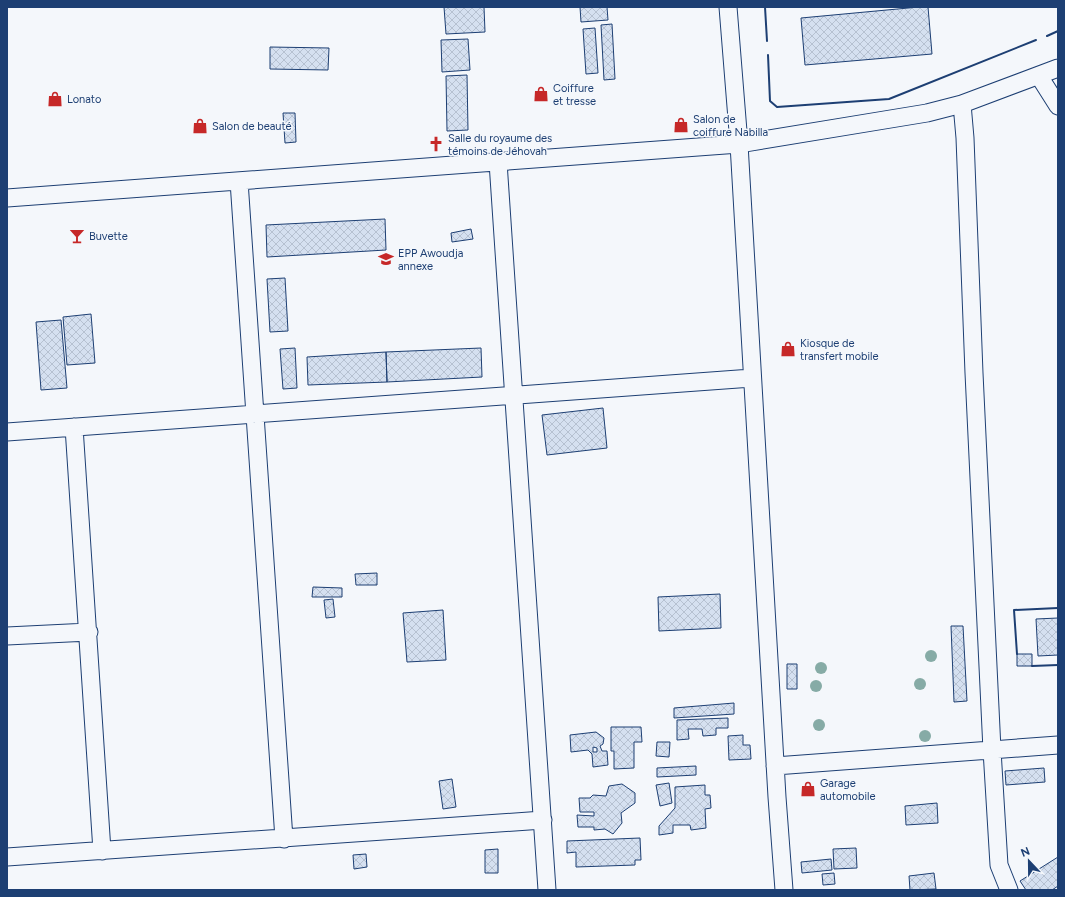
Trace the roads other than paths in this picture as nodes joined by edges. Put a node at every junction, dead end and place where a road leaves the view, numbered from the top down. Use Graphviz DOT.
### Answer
graph roads {
  1 [pos="728,7"];
  2 [pos="1058,68"];
  3 [pos="1039,76"];
  4 [pos="962,104"];
  5 [pos="1058,106"];
  6 [pos="739,144"];
  7 [pos="498,162"];
  8 [pos="239,181"];
  9 [pos="7,198"];
  10 [pos="752,378"];
  11 [pos="514,395"];
  12 [pos="255,414"];
  13 [pos="74,427"];
  14 [pos="7,432"];
  15 [pos="89,632"];
  16 [pos="7,636"];
  17 [pos="1058,745"];
  18 [pos="992,750"];
  19 [pos="775,766"];
  20 [pos="543,820"];
  21 [pos="284,839"];
  22 [pos="102,851"];
  23 [pos="7,857"];
  24 [pos="547,890"];
  25 [pos="784,890"];
  26 [pos="1009,890"];
  1 -- 6 [label="street"];
  2 -- 3 [label="street"];
  3 -- 4 [label="street"];
  3 -- 5 [label="street"];
  4 -- 6 [label="street"];
  4 -- 18 [label="street"];
  6 -- 7 [label="street"];
  6 -- 10 [label="street"];
  7 -- 8 [label="street"];
  7 -- 11 [label="street"];
  8 -- 9 [label="street"];
  8 -- 12 [label="street"];
  10 -- 11 [label="street"];
  10 -- 19 [label="street"];
  11 -- 12 [label="street"];
  11 -- 20 [label="street"];
  12 -- 13 [label="street"];
  12 -- 21 [label="street"];
  13 -- 14 [label="street"];
  13 -- 15 [label="street"];
  15 -- 16 [label="street"];
  15 -- 22 [label="street"];
  17 -- 18 [label="street"];
  18 -- 19 [label="street"];
  18 -- 26 [label="street"];
  19 -- 25 [label="street"];
  20 -- 21 [label="street"];
  20 -- 24 [label="street"];
  21 -- 22 [label="street"];
  22 -- 23 [label="street"];
}
